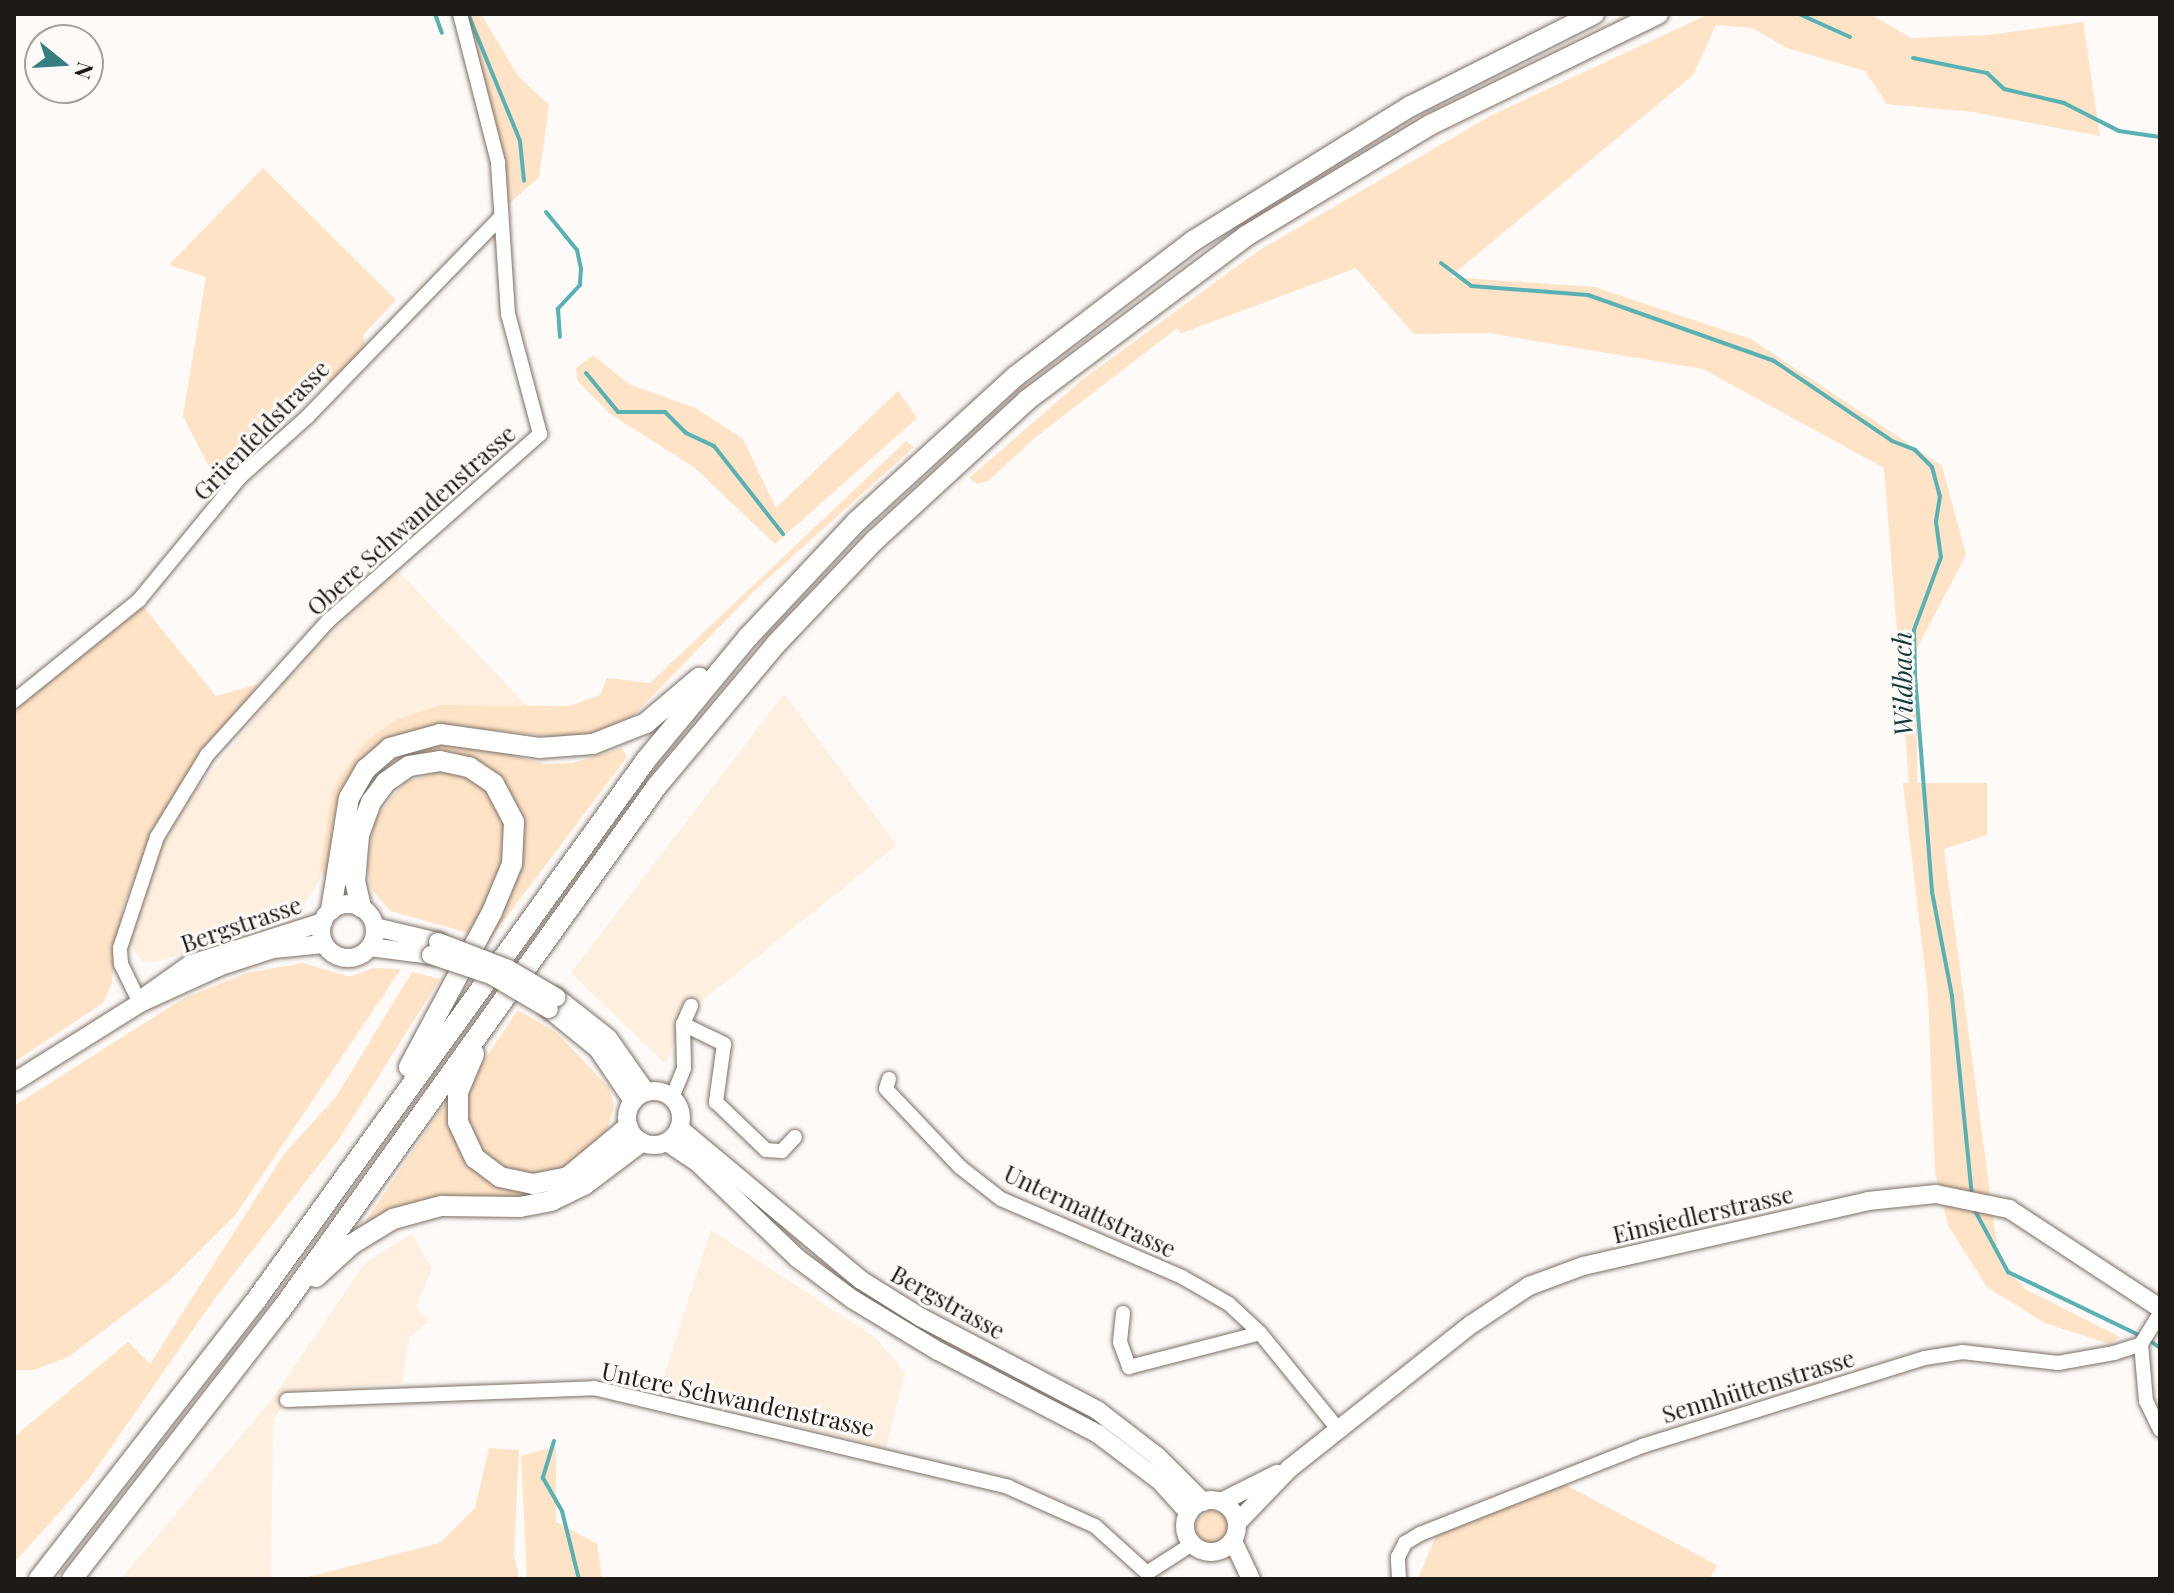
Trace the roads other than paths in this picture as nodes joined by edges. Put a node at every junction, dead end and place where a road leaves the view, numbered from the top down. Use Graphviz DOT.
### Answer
graph roads {
  1 [pos="460,14"];
  2 [pos="1594,14"];
  3 [pos="1658,14"];
  4 [pos="501,217"];
  5 [pos="784,598"];
  6 [pos="14,701"];
  7 [pos="361,907"];
  8 [pos="327,916"];
  9 [pos="375,927"];
  10 [pos="324,944"];
  11 [pos="370,947"];
  12 [pos="434,948"];
  13 [pos="140,1003"];
  14 [pos="496,1005"];
  15 [pos="691,1006"];
  16 [pos="683,1024"];
  17 [pos="889,1079"];
  18 [pos="14,1082"];
  19 [pos="640,1097"];
  20 [pos="672,1098"];
  21 [pos="635,1134"];
  22 [pos="673,1135"];
  23 [pos="795,1137"];
  24 [pos="358,1158"];
  25 [pos="2160,1308"];
  26 [pos="281,1310"];
  27 [pos="1123,1313"];
  28 [pos="2156,1320"];
  29 [pos="1260,1333"];
  30 [pos="2141,1344"];
  31 [pos="287,1400"];
  32 [pos="1338,1429"];
  33 [pos="2160,1430"];
  34 [pos="1290,1468"];
  35 [pos="1204,1506"];
  36 [pos="1235,1532"];
  37 [pos="1192,1544"];
  38 [pos="1214,1552"];
  39 [pos="1147,1576"];
  40 [pos="39,1579"];
  41 [pos="72,1579"];
  42 [pos="1237,1579"];
  43 [pos="1251,1579"];
  44 [pos="1399,1579"];
  1 -- 4 [label="street, Obere Schwandenstrasse"];
  2 -- 5 [label="highway"];
  3 -- 14 [label="highway"];
  4 -- 6 [label="street, Grüenfeldstrasse"];
  4 -- 13 [label="street, Obere Schwandenstrasse"];
  5 -- 8 [label="highway"];
  5 -- 24 [label="highway"];
  7 -- 8 [label="main road, Bergstrasse"];
  7 -- 9 [label="main road"];
  7 -- 24 [label="highway"];
  8 -- 10 [label="main road, Bergstrasse"];
  8 -- 13 [label="main road, Bergstrasse"];
  9 -- 11 [label="main road"];
  9 -- 12 [label="main road, Bergstrasse"];
  10 -- 11 [label="main road, Bergstrasse"];
  10 -- 13 [label="main road, Bergstrasse"];
  11 -- 12 [label="main road, Bergstrasse"];
  12 -- 19 [label="main road, Bergstrasse, bridge"];
  13 -- 18 [label="main road, Bergstrasse"];
  14 -- 21 [label="highway"];
  14 -- 26 [label="highway"];
  15 -- 16 [label="street"];
  16 -- 20 [label="street"];
  16 -- 23 [label="street"];
  17 -- 29 [label="street, Untermattstrasse"];
  19 -- 20 [label="main road"];
  19 -- 21 [label="main road"];
  20 -- 22 [label="main road"];
  21 -- 22 [label="main road"];
  21 -- 26 [label="highway"];
  22 -- 35 [label="main road, Bergstrasse"];
  24 -- 40 [label="highway"];
  25 -- 32 [label="main road, Einsiedlerstrasse"];
  26 -- 41 [label="highway"];
  27 -- 29 [label="street"];
  28 -- 30 [label="street"];
  29 -- 32 [label="street, Untermattstrasse"];
  30 -- 33 [label="street"];
  30 -- 44 [label="street, Sennhüttenstrasse"];
  31 -- 39 [label="street, Untere Schwandenstrasse"];
  32 -- 34 [label="main road, Einsiedlerstrasse"];
  34 -- 35 [label="main road, Einsiedlerstrasse"];
  34 -- 36 [label="main road, Einsiedlerstrasse"];
  35 -- 36 [label="main road, Bergstrasse"];
  35 -- 37 [label="main road"];
  36 -- 38 [label="main road"];
  36 -- 43 [label="main road, Bergstrasse"];
  37 -- 38 [label="main road"];
  37 -- 39 [label="street, Untere Schwandenstrasse"];
  38 -- 42 [label="main road"];
}
